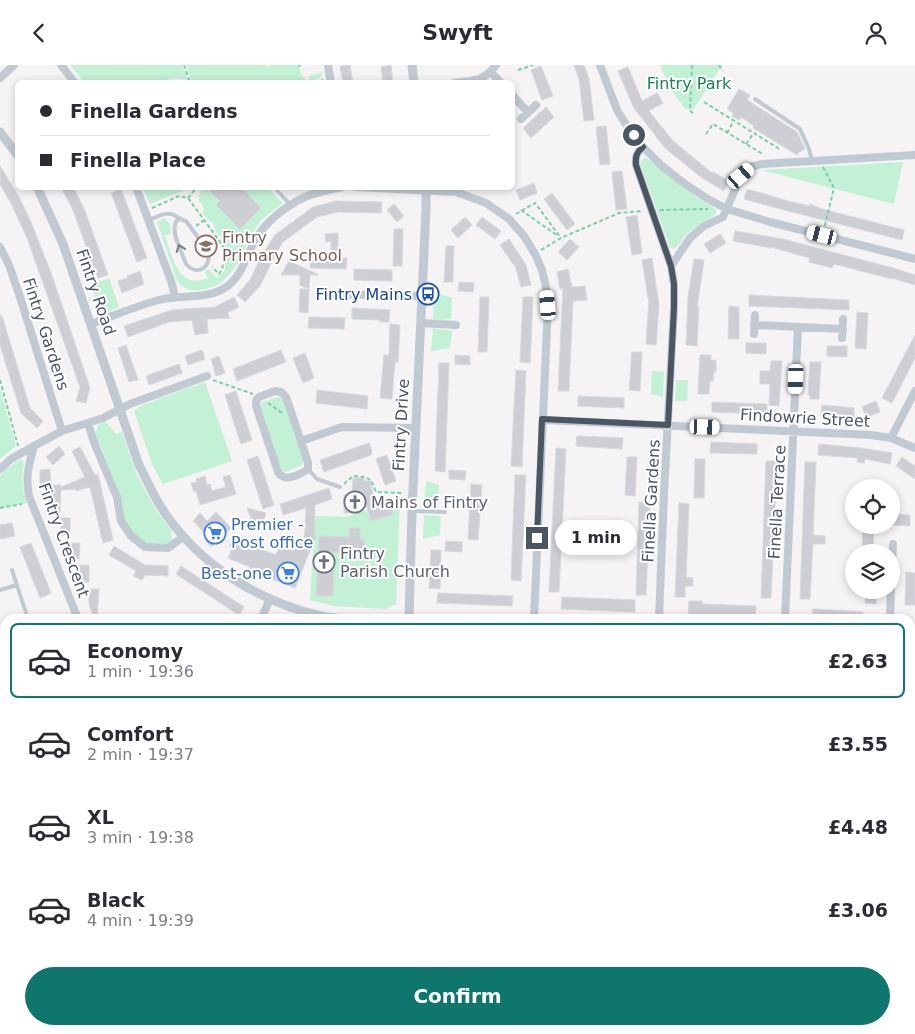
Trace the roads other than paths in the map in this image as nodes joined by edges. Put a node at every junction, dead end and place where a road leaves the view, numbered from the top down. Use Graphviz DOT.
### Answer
graph roads {
  1 [pos="14,65"];
  2 [pos="61,65"];
  3 [pos="328,65"];
  4 [pos="412,65"];
  5 [pos="496,65"];
  6 [pos="600,65"];
  7 [pos="491,72"];
  8 [pos="0,78"];
  9 [pos="73,80"];
  10 [pos="330,80"];
  11 [pos="414,80"];
  12 [pos="474,80"];
  13 [pos="498,80"];
  14 [pos="515,98"];
  15 [pos="755,99"];
  16 [pos="536,105"];
  17 [pos="528,112"];
  18 [pos="521,119"];
  19 [pos="0,132"];
  20 [pos="643,147"];
  21 [pos="15,152"];
  22 [pos="915,155"];
  23 [pos="816,161"];
  24 [pos="38,190"];
  25 [pos="137,190"];
  26 [pos="277,190"];
  27 [pos="324,190"];
  28 [pos="426,190"];
  29 [pos="434,190"];
  30 [pos="290,205"];
  31 [pos="727,209"];
  32 [pos="180,219"];
  33 [pos="148,220"];
  34 [pos="0,247"];
  35 [pos="915,259"];
  36 [pos="671,266"];
  37 [pos="328,294"];
  38 [pos="175,296"];
  39 [pos="422,296"];
  40 [pos="754,315"];
  41 [pos="843,319"];
  42 [pos="421,323"];
  43 [pos="91,324"];
  44 [pos="456,325"];
  45 [pos="754,325"];
  46 [pos="798,327"];
  47 [pos="843,329"];
  48 [pos="754,334"];
  49 [pos="842,338"];
  50 [pos="207,376"];
  51 [pos="915,391"];
  52 [pos="120,410"];
  53 [pos="542,419"];
  54 [pos="88,423"];
  55 [pos="668,425"];
  56 [pos="416,428"];
  57 [pos="62,431"];
  58 [pos="794,431"];
  59 [pos="891,438"];
  60 [pos="301,441"];
  61 [pos="34,446"];
  62 [pos="915,448"];
  63 [pos="0,469"];
  64 [pos="308,469"];
  65 [pos="340,487"];
  66 [pos="412,511"];
  67 [pos="445,512"];
  68 [pos="183,537"];
  69 [pos="12,570"];
  70 [pos="16,585"];
  71 [pos="0,590"];
  72 [pos="270,599"];
  73 [pos="891,599"];
  74 [pos="26,614"];
  75 [pos="76,614"];
  76 [pos="263,614"];
  77 [pos="313,614"];
  78 [pos="409,614"];
  79 [pos="534,614"];
  80 [pos="659,614"];
  81 [pos="785,614"];
  82 [pos="890,614"];
  1 -- 8 [label="street"];
  2 -- 9 [label="street"];
  3 -- 10 [label="street"];
  4 -- 11 [label="street"];
  5 -- 7 [label="street"];
  6 -- 20 [label="street"];
  7 -- 12 [label="street"];
  7 -- 13 [label="street"];
  14 -- 17 [label="street"];
  15 -- 23 [label="lane"];
  16 -- 17 [label="street"];
  17 -- 18 [label="street"];
  19 -- 21 [label="street"];
  20 -- 31 [label="street"];
  20 -- 36 [label="street, Finella Gardens"];
  22 -- 23 [label="street"];
  23 -- 31 [label="street"];
  24 -- 43 [label="street, Fintry Road"];
  25 -- 33 [label="street"];
  26 -- 30 [label="lane"];
  27 -- 30 [label="street"];
  28 -- 39 [label="street, Fintry Drive"];
  29 -- 53 [label="street"];
  30 -- 38 [label="street"];
  31 -- 35 [label="street"];
  31 -- 36 [label="street"];
  32 -- 32 [label="lane, one-way"];
  32 -- 33 [label="lane"];
  33 -- 38 [label="street"];
  34 -- 57 [label="street, Fintry Gardens"];
  36 -- 55 [label="street, Finella Gardens"];
  37 -- 39 [label="street"];
  38 -- 43 [label="street"];
  39 -- 42 [label="street, Fintry Drive"];
  40 -- 45 [label="street"];
  41 -- 47 [label="street"];
  42 -- 44 [label="street"];
  42 -- 56 [label="street, Fintry Drive"];
  43 -- 52 [label="street, Fintry Road"];
  45 -- 46 [label="street"];
  45 -- 48 [label="street"];
  46 -- 47 [label="street"];
  46 -- 58 [label="street, Finella Terrace"];
  47 -- 49 [label="street"];
  50 -- 52 [label="street"];
  51 -- 59 [label="street"];
  52 -- 54 [label="street"];
  52 -- 68 [label="street, Fintry Road"];
  53 -- 55 [label="street, Findowrie Street"];
  53 -- 79 [label="street"];
  54 -- 57 [label="street"];
  54 -- 68 [label="street"];
  55 -- 58 [label="street, Findowrie Street"];
  55 -- 80 [label="street, Finella Gardens"];
  56 -- 60 [label="street"];
  56 -- 66 [label="street, Fintry Drive"];
  57 -- 61 [label="street"];
  58 -- 59 [label="street, Findowrie Street"];
  58 -- 81 [label="street, Finella Terrace"];
  59 -- 62 [label="street, Findowrie Street"];
  60 -- 64 [label="street"];
  60 -- 64 [label="street"];
  61 -- 63 [label="street"];
  61 -- 75 [label="street, Fintry Crescent"];
  64 -- 65 [label="lane"];
  66 -- 67 [label="lane"];
  66 -- 78 [label="street, Fintry Drive"];
  68 -- 72 [label="street, Fintry Road"];
  69 -- 70 [label="lane"];
  70 -- 71 [label="lane"];
  70 -- 74 [label="lane"];
  72 -- 76 [label="street"];
  72 -- 77 [label="street, Fintry Road"];
  73 -- 82 [label="street"];
}
